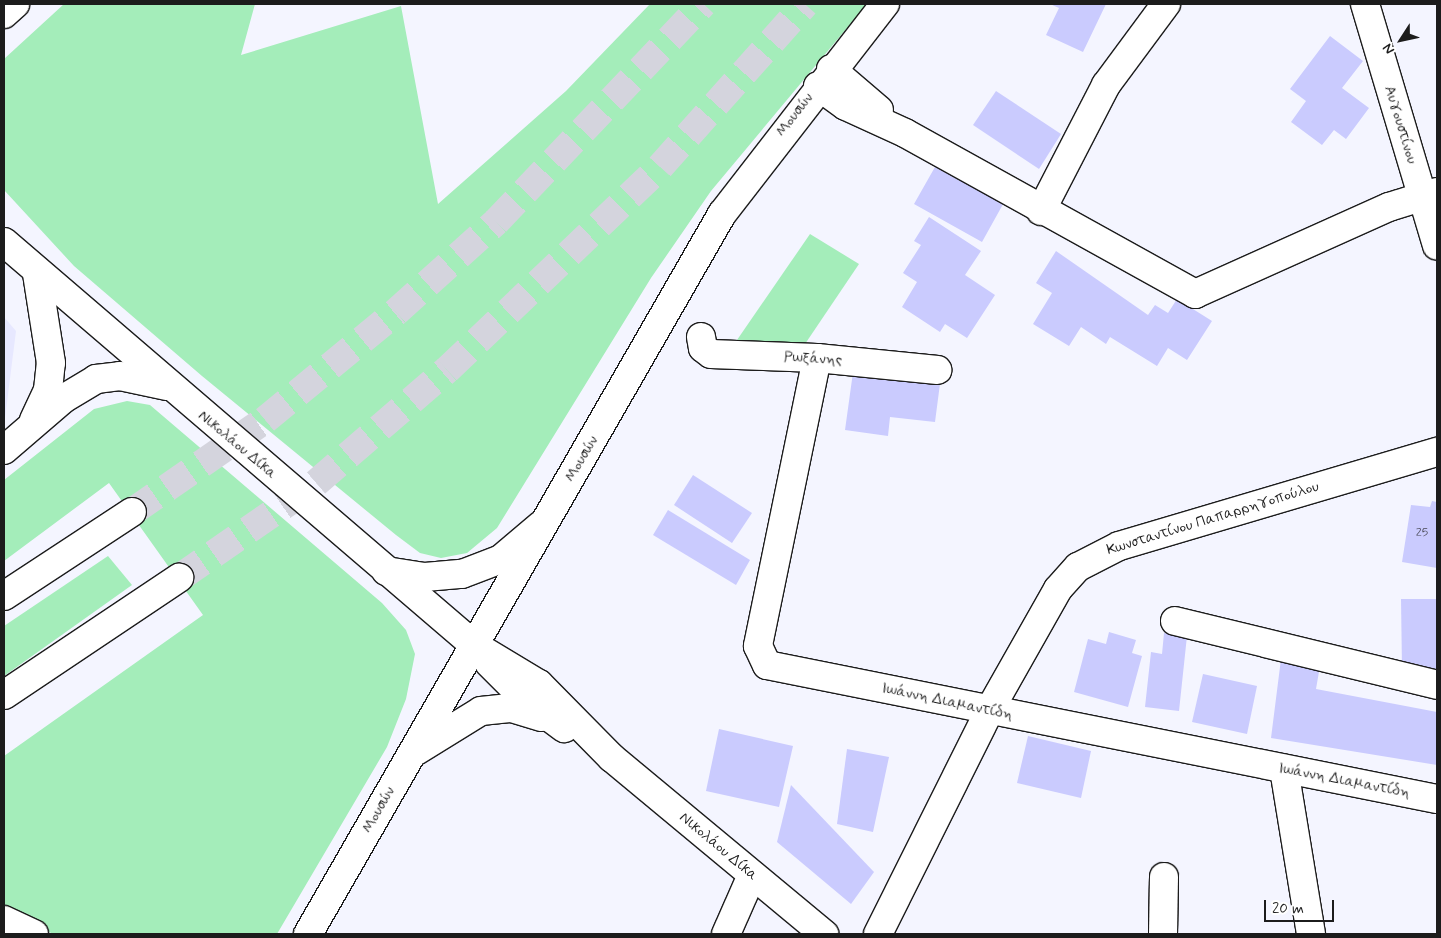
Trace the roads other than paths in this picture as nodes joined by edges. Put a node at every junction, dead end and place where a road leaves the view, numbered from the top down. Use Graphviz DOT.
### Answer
graph roads {
  1 [pos="15,4"];
  2 [pos="885,4"];
  3 [pos="1166,4"];
  4 [pos="1365,4"];
  5 [pos="4,14"];
  6 [pos="824,77"];
  7 [pos="1430,193"];
  8 [pos="1041,211"];
  9 [pos="4,242"];
  10 [pos="1437,245"];
  11 [pos="37,274"];
  12 [pos="701,337"];
  13 [pos="817,358"];
  14 [pos="936,370"];
  15 [pos="167,386"];
  16 [pos="30,428"];
  17 [pos="4,450"];
  18 [pos="1437,452"];
  19 [pos="132,512"];
  20 [pos="544,522"];
  21 [pos="386,570"];
  22 [pos="179,578"];
  23 [pos="4,596"];
  24 [pos="1175,621"];
  25 [pos="474,645"];
  26 [pos="1437,686"];
  27 [pos="4,695"];
  28 [pos="989,711"];
  29 [pos="553,720"];
  30 [pos="410,754"];
  31 [pos="612,758"];
  32 [pos="1284,769"];
  33 [pos="1437,799"];
  34 [pos="752,875"];
  35 [pos="1164,877"];
  36 [pos="4,920"];
  37 [pos="34,934"];
  38 [pos="308,934"];
  39 [pos="726,934"];
  40 [pos="824,934"];
  41 [pos="878,934"];
  42 [pos="1163,934"];
  43 [pos="1311,934"];
  1 -- 5 [label="main road"];
  2 -- 6 [label="main road, Μουσών"];
  3 -- 8 [label="main road"];
  4 -- 7 [label="main road, Αυγουστίνου"];
  6 -- 8 [label="main road"];
  6 -- 20 [label="main road, Μουσών"];
  7 -- 8 [label="main road"];
  7 -- 10 [label="main road, Αυγουστίνου"];
  9 -- 11 [label="main road, Νικολάου Δίκα"];
  11 -- 15 [label="main road, Νικολάου Δίκα"];
  11 -- 16 [label="main road"];
  12 -- 13 [label="main road, Ρωξάνης"];
  13 -- 14 [label="main road, Ρωξάνης"];
  13 -- 28 [label="main road, Ιωάννη Διαμαντίδη"];
  15 -- 16 [label="main road"];
  15 -- 21 [label="main road, Νικολάου Δίκα"];
  16 -- 17 [label="main road"];
  18 -- 28 [label="main road, Κωνσταντίνου Παπαρρηγοπούλου"];
  19 -- 23 [label="main road"];
  20 -- 21 [label="main road"];
  20 -- 25 [label="main road, Μουσών"];
  21 -- 25 [label="main road, Νικολάου Δίκα"];
  22 -- 27 [label="main road"];
  24 -- 26 [label="main road"];
  25 -- 29 [label="main road, Νικολάου Δίκα"];
  25 -- 30 [label="main road, Μουσών"];
  25 -- 31 [label="main road, Νικολάου Δίκα"];
  28 -- 32 [label="main road, Ιωάννη Διαμαντίδη"];
  28 -- 41 [label="main road, Κωνσταντίνου Παπαρρηγοπούλου"];
  29 -- 30 [label="main road"];
  29 -- 31 [label="main road, Νικολάου Δίκα"];
  30 -- 38 [label="main road, Μουσών"];
  31 -- 34 [label="main road, Νικολάου Δίκα"];
  32 -- 33 [label="main road, Ιωάννη Διαμαντίδη"];
  32 -- 43 [label="main road"];
  34 -- 39 [label="main road"];
  34 -- 40 [label="main road, Νικολάου Δίκα"];
  35 -- 42 [label="main road"];
  36 -- 37 [label="main road"];
}
